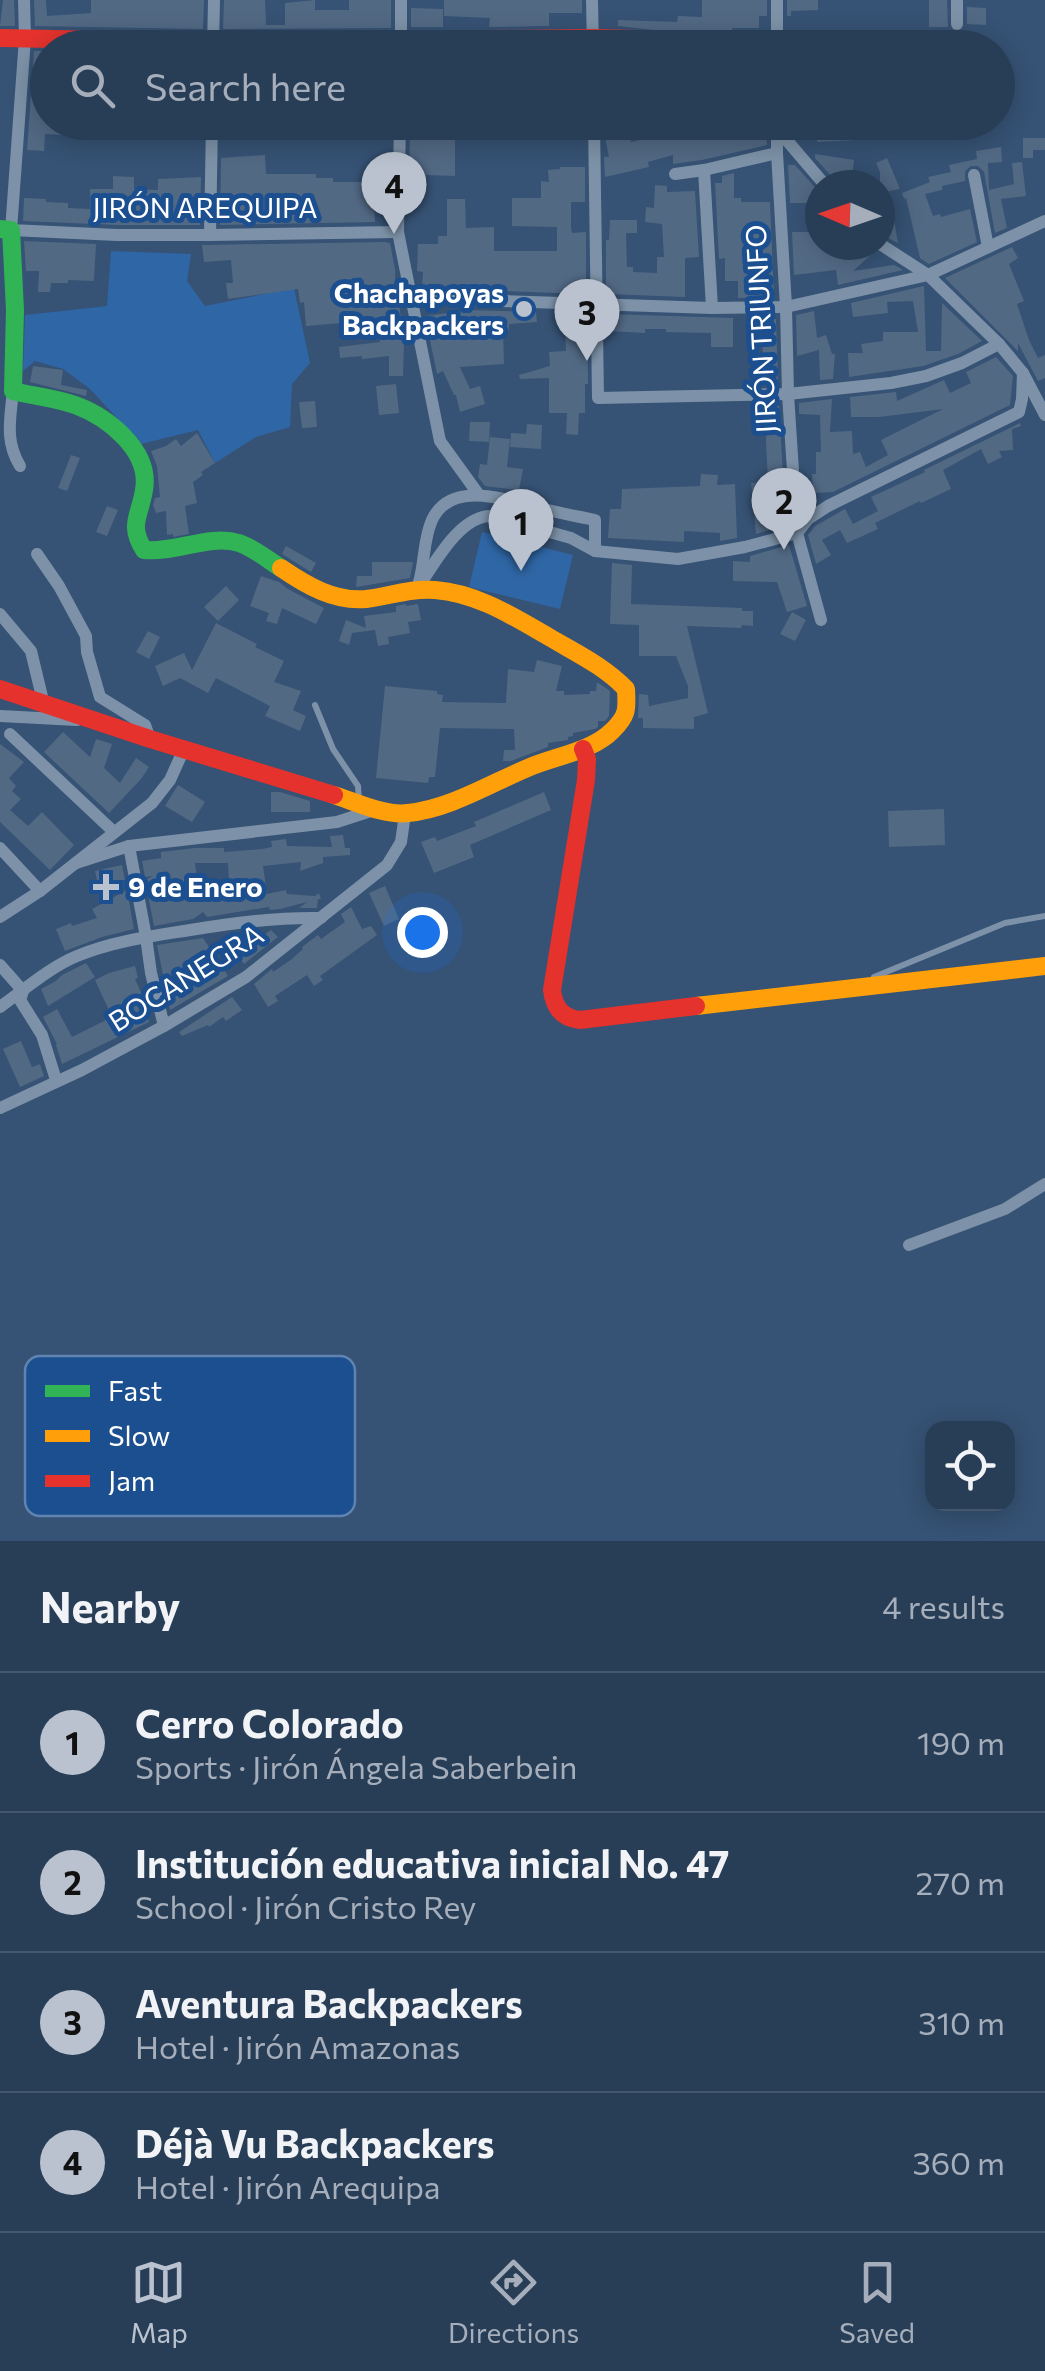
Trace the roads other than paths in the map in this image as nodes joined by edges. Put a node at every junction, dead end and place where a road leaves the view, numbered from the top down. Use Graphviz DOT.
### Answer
graph roads {
  1 [pos="24,0"];
  2 [pos="214,0"];
  3 [pos="400,0"];
  4 [pos="592,0"];
  5 [pos="777,0"];
  6 [pos="957,0"];
  7 [pos="957,24"];
  8 [pos="213,30"];
  9 [pos="401,30"];
  10 [pos="593,30"];
  11 [pos="777,30"];
  12 [pos="0,38"];
  13 [pos="26,38"];
  14 [pos="30,38"];
  15 [pos="212,140"];
  16 [pos="400,140"];
  17 [pos="594,140"];
  18 [pos="777,140"];
  19 [pos="789,140"];
  20 [pos="777,153"];
  21 [pos="704,170"];
  22 [pos="812,170"];
  23 [pos="675,174"];
  24 [pos="974,175"];
  25 [pos="1045,221"];
  26 [pos="6,230"];
  27 [pos="398,232"];
  28 [pos="210,235"];
  29 [pos="988,247"];
  30 [pos="895,254"];
  31 [pos="928,275"];
  32 [pos="412,298"];
  33 [pos="597,305"];
  34 [pos="786,307"];
  35 [pos="712,308"];
  36 [pos="999,344"];
  37 [pos="1023,374"];
  38 [pos="788,394"];
  39 [pos="8,400"];
  40 [pos="1045,415"];
  41 [pos="20,466"];
  42 [pos="479,495"];
  43 [pos="797,533"];
  44 [pos="595,550"];
  45 [pos="37,554"];
  46 [pos="417,590"];
  47 [pos="0,614"];
  48 [pos="822,620"];
  49 [pos="0,689"];
  50 [pos="44,705"];
  51 [pos="315,706"];
  52 [pos="0,716"];
  53 [pos="99,721"];
  54 [pos="10,734"];
  55 [pos="150,739"];
  56 [pos="184,749"];
  57 [pos="583,749"];
  58 [pos="360,802"];
  59 [pos="378,808"];
  60 [pos="406,814"];
  61 [pos="114,832"];
  62 [pos="129,846"];
  63 [pos="0,848"];
  64 [pos="76,863"];
  65 [pos="40,891"];
  66 [pos="1045,916"];
  67 [pos="0,917"];
  68 [pos="321,918"];
  69 [pos="146,936"];
  70 [pos="0,965"];
  71 [pos="1045,966"];
  72 [pos="840,988"];
  73 [pos="23,991"];
  74 [pos="0,1007"];
  75 [pos="164,1026"];
  76 [pos="56,1080"];
  77 [pos="0,1110"];
  78 [pos="1045,1184"];
  79 [pos="909,1246"];
  1 -- 13 [label="street"];
  2 -- 8 [label="street"];
  3 -- 9 [label="street"];
  4 -- 10 [label="street"];
  5 -- 11 [label="street"];
  6 -- 7 [label="street"];
  12 -- 13 [label="main road"];
  13 -- 14 [label="main road"];
  13 -- 26 [label="street"];
  15 -- 28 [label="street"];
  16 -- 27 [label="street"];
  17 -- 33 [label="street"];
  18 -- 20 [label="street, JIRÓN TRIUNFO"];
  19 -- 22 [label="street"];
  20 -- 21 [label="street"];
  20 -- 34 [label="street, JIRÓN TRIUNFO"];
  21 -- 23 [label="street"];
  21 -- 35 [label="street"];
  24 -- 29 [label="street"];
  25 -- 29 [label="street"];
  26 -- 28 [label="street, JIRÓN AREQUIPA"];
  26 -- 39 [label="main road"];
  27 -- 28 [label="street, JIRÓN AREQUIPA"];
  27 -- 32 [label="street"];
  29 -- 31 [label="street"];
  30 -- 31 [label="street"];
  31 -- 34 [label="street"];
  31 -- 36 [label="street"];
  32 -- 33 [label="street"];
  32 -- 42 [label="street"];
  33 -- 35 [label="street"];
  33 -- 38 [label="street"];
  34 -- 35 [label="street"];
  34 -- 38 [label="street, JIRÓN TRIUNFO"];
  36 -- 37 [label="street"];
  36 -- 38 [label="street"];
  37 -- 40 [label="street"];
  37 -- 43 [label="street"];
  38 -- 43 [label="street, JIRÓN TRIUNFO"];
  39 -- 41 [label="street"];
  39 -- 46 [label="main road"];
  42 -- 44 [label="street"];
  42 -- 46 [label="street"];
  43 -- 44 [label="street"];
  43 -- 48 [label="street, JIRÓN TRIUNFO"];
  44 -- 46 [label="street"];
  45 -- 55 [label="street"];
  46 -- 57 [label="main road"];
  47 -- 50 [label="street"];
  49 -- 50 [label="main road"];
  50 -- 53 [label="main road"];
  51 -- 58 [label="lane"];
  52 -- 53 [label="street"];
  53 -- 55 [label="main road"];
  54 -- 61 [label="street"];
  55 -- 56 [label="main road"];
  56 -- 58 [label="main road"];
  56 -- 61 [label="street"];
  57 -- 60 [label="main road"];
  57 -- 72 [label="main road"];
  58 -- 59 [label="main road"];
  59 -- 60 [label="main road"];
  59 -- 62 [label="street"];
  60 -- 68 [label="street, BOCANEGRA"];
  61 -- 64 [label="street"];
  62 -- 64 [label="street"];
  62 -- 69 [label="street"];
  63 -- 65 [label="street"];
  64 -- 65 [label="street"];
  65 -- 67 [label="street"];
  66 -- 72 [label="lane"];
  68 -- 69 [label="street"];
  68 -- 75 [label="street, BOCANEGRA"];
  69 -- 73 [label="street"];
  69 -- 75 [label="street"];
  70 -- 73 [label="street"];
  71 -- 72 [label="main road"];
  73 -- 74 [label="street"];
  73 -- 76 [label="street"];
  75 -- 76 [label="street, BOCANEGRA"];
  76 -- 77 [label="street, BOCANEGRA"];
  78 -- 79 [label="street"];
}
